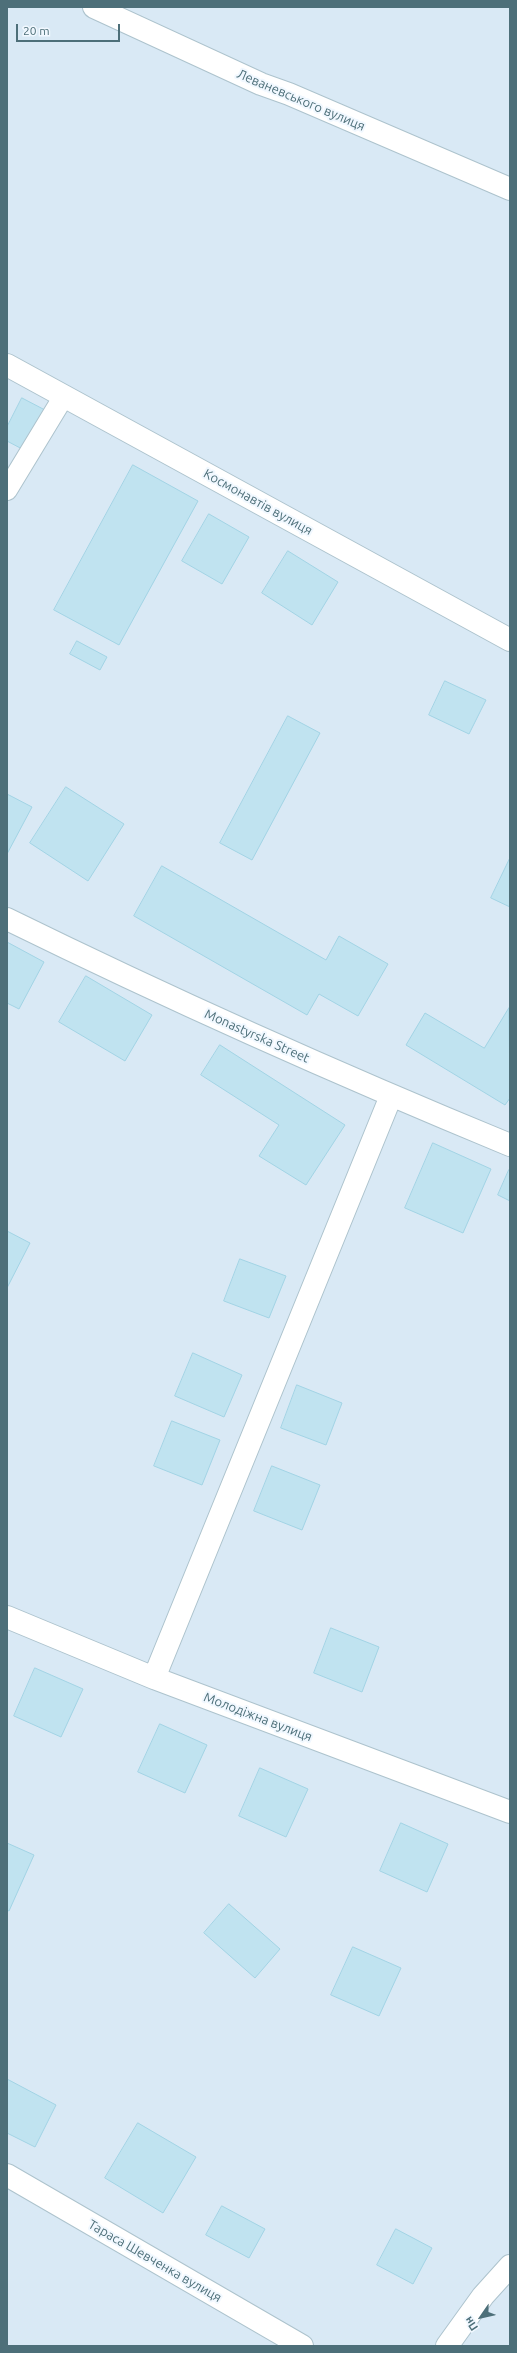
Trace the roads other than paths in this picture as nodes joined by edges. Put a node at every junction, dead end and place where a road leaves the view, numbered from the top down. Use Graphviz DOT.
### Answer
graph roads {
  1 [pos="94,7"];
  2 [pos="510,189"];
  3 [pos="7,365"];
  4 [pos="64,396"];
  5 [pos="7,490"];
  6 [pos="510,640"];
  7 [pos="7,919"];
  8 [pos="391,1096"];
  9 [pos="510,1145"];
  10 [pos="7,1617"];
  11 [pos="154,1678"];
  12 [pos="510,1812"];
  13 [pos="7,2176"];
  14 [pos="510,2266"];
  15 [pos="302,2346"];
  16 [pos="447,2346"];
  1 -- 2 [label="street, Леваневського вулиця"];
  3 -- 4 [label="street, Космонавтів вулиця"];
  4 -- 5 [label="lane"];
  4 -- 6 [label="street, Космонавтів вулиця"];
  7 -- 8 [label="street, Monastyrska Street"];
  8 -- 9 [label="street, Monastyrska Street"];
  8 -- 11 [label="street"];
  10 -- 11 [label="street, Молодіжна вулиця"];
  11 -- 12 [label="street, Молодіжна вулиця"];
  13 -- 15 [label="street, Тараса Шевченка вулиця"];
  14 -- 16 [label="street"];
}
